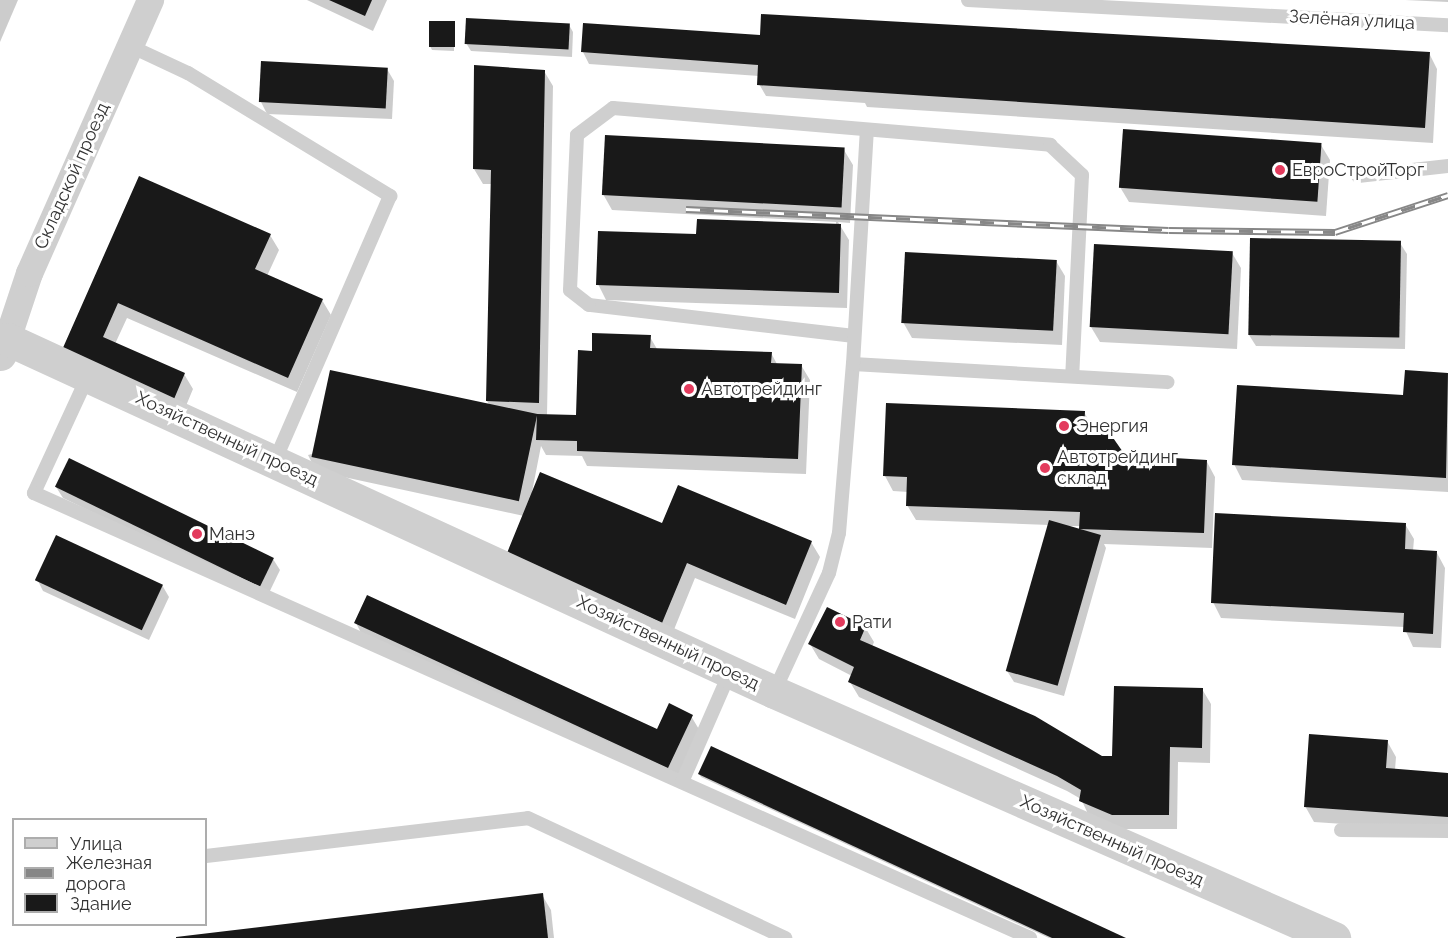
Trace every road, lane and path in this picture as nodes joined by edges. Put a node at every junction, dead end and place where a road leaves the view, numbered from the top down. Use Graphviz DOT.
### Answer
graph roads {
  1 [pos="150,0"];
  2 [pos="968,0"];
  3 [pos="1448,25"];
  4 [pos="130,46"];
  5 [pos="867,130"];
  6 [pos="1448,166"];
  7 [pos="1358,176"];
  8 [pos="854,336"];
  9 [pos="3,346"];
  10 [pos="853,364"];
  11 [pos="88,376"];
  12 [pos="1072,376"];
  13 [pos="1167,382"];
  14 [pos="275,461"];
  15 [pos="730,671"];
  16 [pos="774,692"];
  17 [pos="682,782"];
  18 [pos="1341,830"];
  19 [pos="1448,831"];
  20 [pos="207,856"];
  21 [pos="1296,931"];
  22 [pos="785,938"];
  23 [pos="1030,938"];
  24 [pos="1334,938"];
  1 -- 4 [label="street, Складской проезд"];
  2 -- 3 [label="lane, Зелёная улица"];
  4 -- 9 [label="street, Складской проезд"];
  4 -- 14 [label="lane"];
  5 -- 8 [label="lane"];
  5 -- 8 [label="lane"];
  5 -- 12 [label="lane"];
  6 -- 7 [label="lane"];
  8 -- 10 [label="lane"];
  9 -- 11 [label="street, Хозяйственный проезд"];
  10 -- 12 [label="lane"];
  10 -- 16 [label="lane"];
  11 -- 14 [label="street, Хозяйственный проезд"];
  11 -- 17 [label="lane"];
  12 -- 13 [label="lane"];
  14 -- 15 [label="street, Хозяйственный проезд"];
  15 -- 16 [label="street, Хозяйственный проезд"];
  15 -- 17 [label="lane"];
  16 -- 21 [label="street, Хозяйственный проезд"];
  17 -- 23 [label="lane"];
  18 -- 19 [label="lane"];
  20 -- 22 [label="lane"];
  21 -- 24 [label="street, Хозяйственный проезд"];
}
